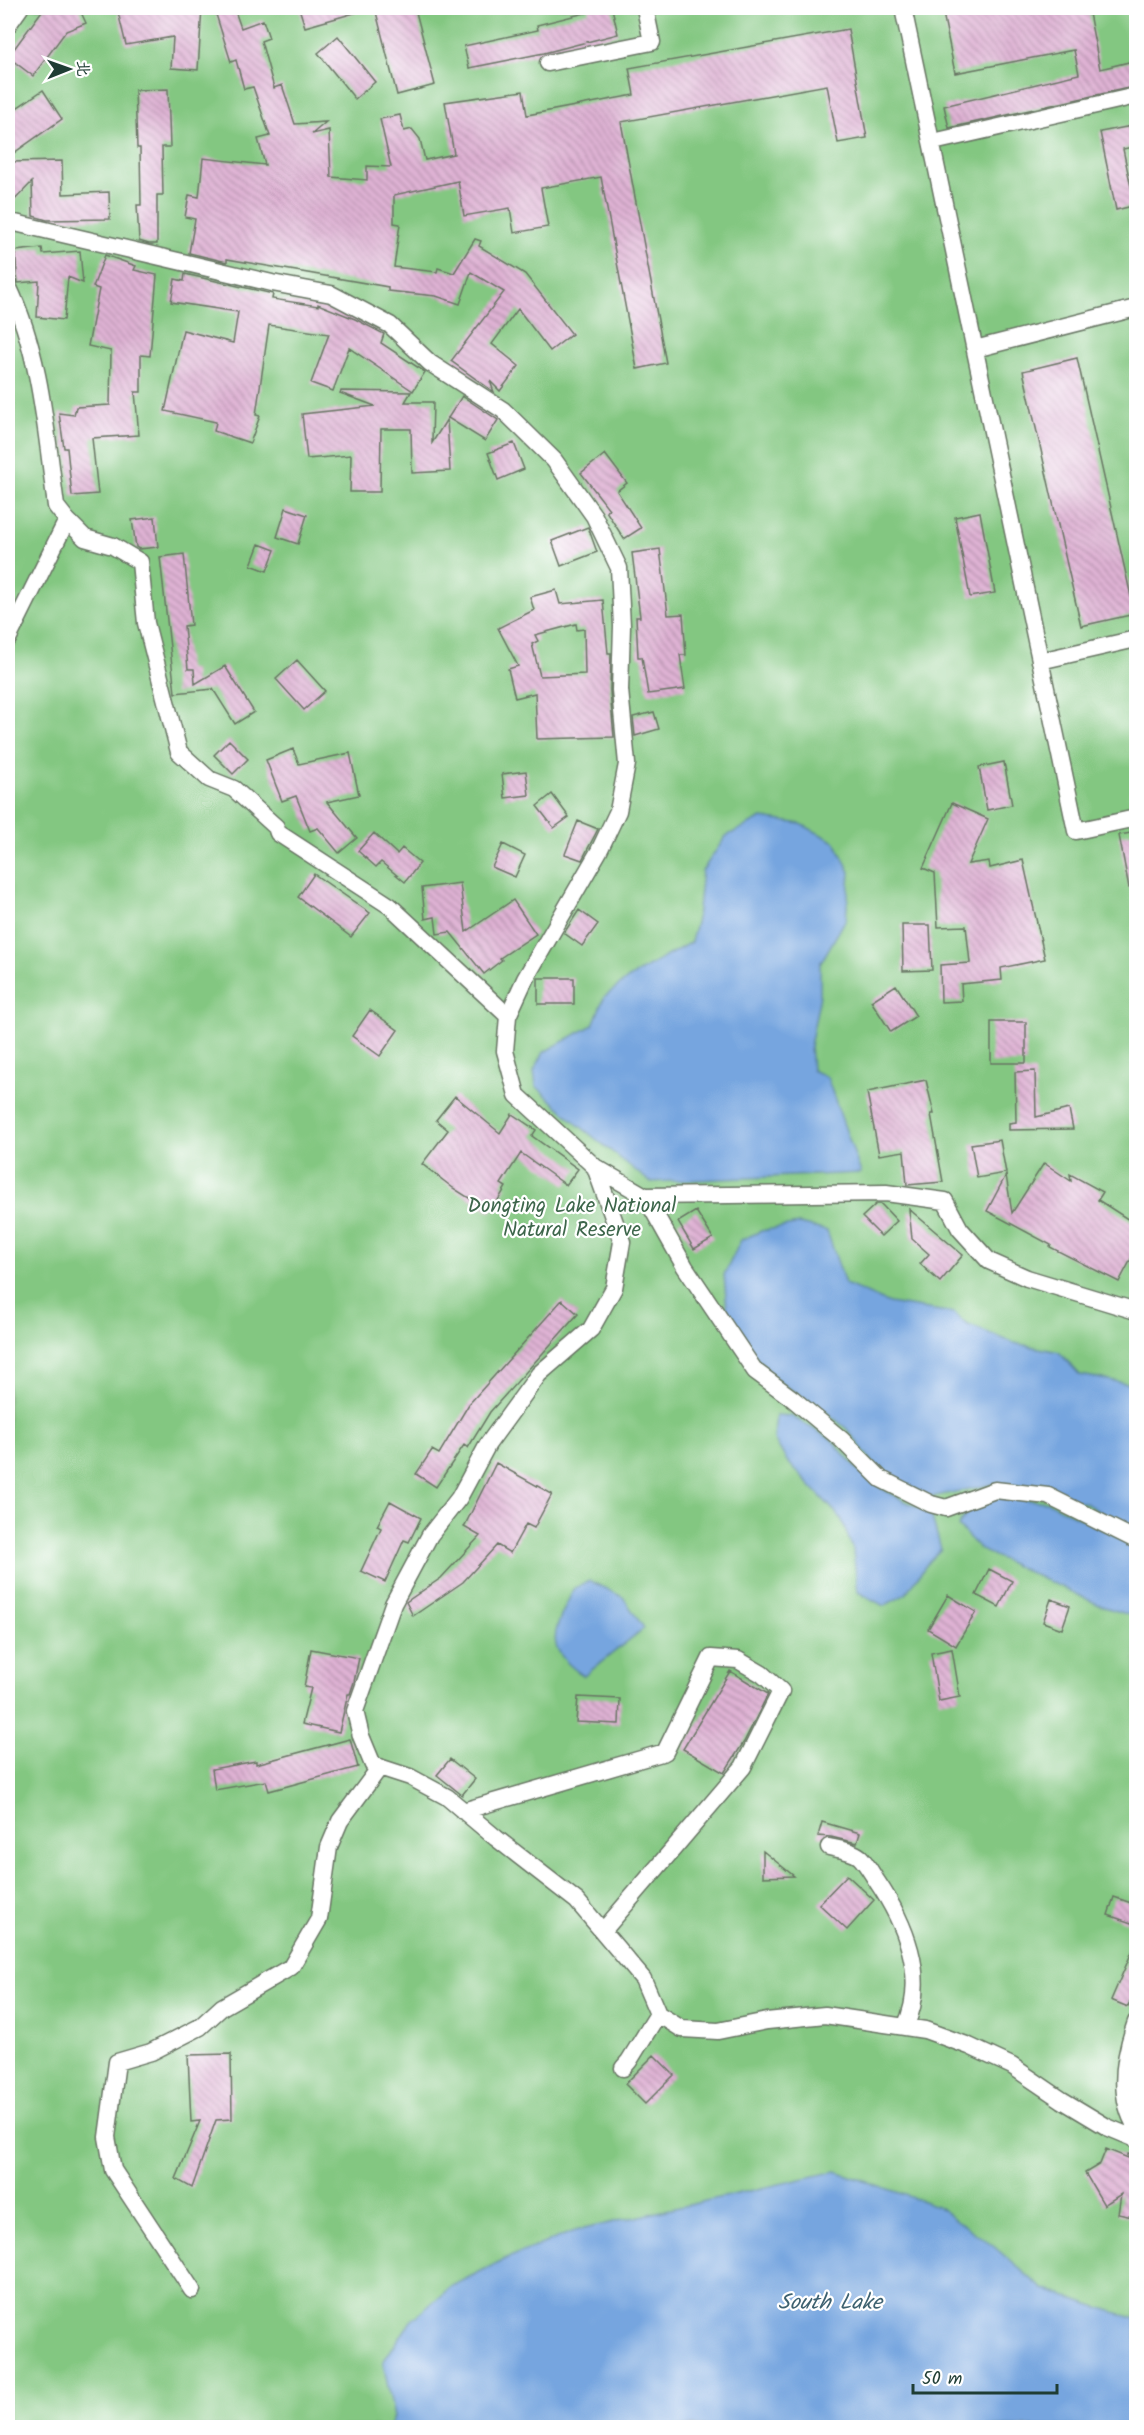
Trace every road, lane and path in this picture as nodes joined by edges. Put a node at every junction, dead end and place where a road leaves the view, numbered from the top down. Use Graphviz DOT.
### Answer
graph roads {
  1 [pos="20,8"];
  2 [pos="645,8"];
  3 [pos="903,8"];
  4 [pos="8,25"];
  5 [pos="548,63"];
  6 [pos="1137,96"];
  7 [pos="933,142"];
  8 [pos="8,219"];
  9 [pos="8,286"];
  10 [pos="1137,308"];
  11 [pos="975,349"];
  12 [pos="67,520"];
  13 [pos="8,639"];
  14 [pos="1137,639"];
  15 [pos="1040,661"];
  16 [pos="1137,818"];
  17 [pos="508,1016"];
  18 [pos="595,1167"];
  19 [pos="645,1196"];
  20 [pos="1137,1311"];
  21 [pos="1137,1540"];
  22 [pos="380,1767"];
  23 [pos="463,1811"];
  24 [pos="829,1846"];
  25 [pos="603,1930"];
  26 [pos="658,2014"];
  27 [pos="1137,2022"];
  28 [pos="905,2027"];
  29 [pos="623,2068"];
  30 [pos="1137,2127"];
  31 [pos="1137,2139"];
  32 [pos="192,2290"];
  1 -- 4 [label="street"];
  2 -- 5 [label="street"];
  3 -- 7 [label="street"];
  6 -- 7 [label="street"];
  7 -- 11 [label="street"];
  8 -- 17 [label="street"];
  9 -- 12 [label="street"];
  10 -- 11 [label="street"];
  11 -- 15 [label="street"];
  12 -- 13 [label="street"];
  12 -- 17 [label="street"];
  14 -- 15 [label="street"];
  15 -- 16 [label="street"];
  17 -- 18 [label="street"];
  18 -- 19 [label="street"];
  18 -- 22 [label="street"];
  19 -- 20 [label="street"];
  19 -- 21 [label="street"];
  22 -- 23 [label="street"];
  22 -- 32 [label="street"];
  23 -- 25 [label="street"];
  23 -- 25 [label="street"];
  24 -- 28 [label="street"];
  25 -- 26 [label="street"];
  26 -- 28 [label="street"];
  26 -- 29 [label="street"];
  27 -- 30 [label="street"];
  28 -- 31 [label="street"];
}
